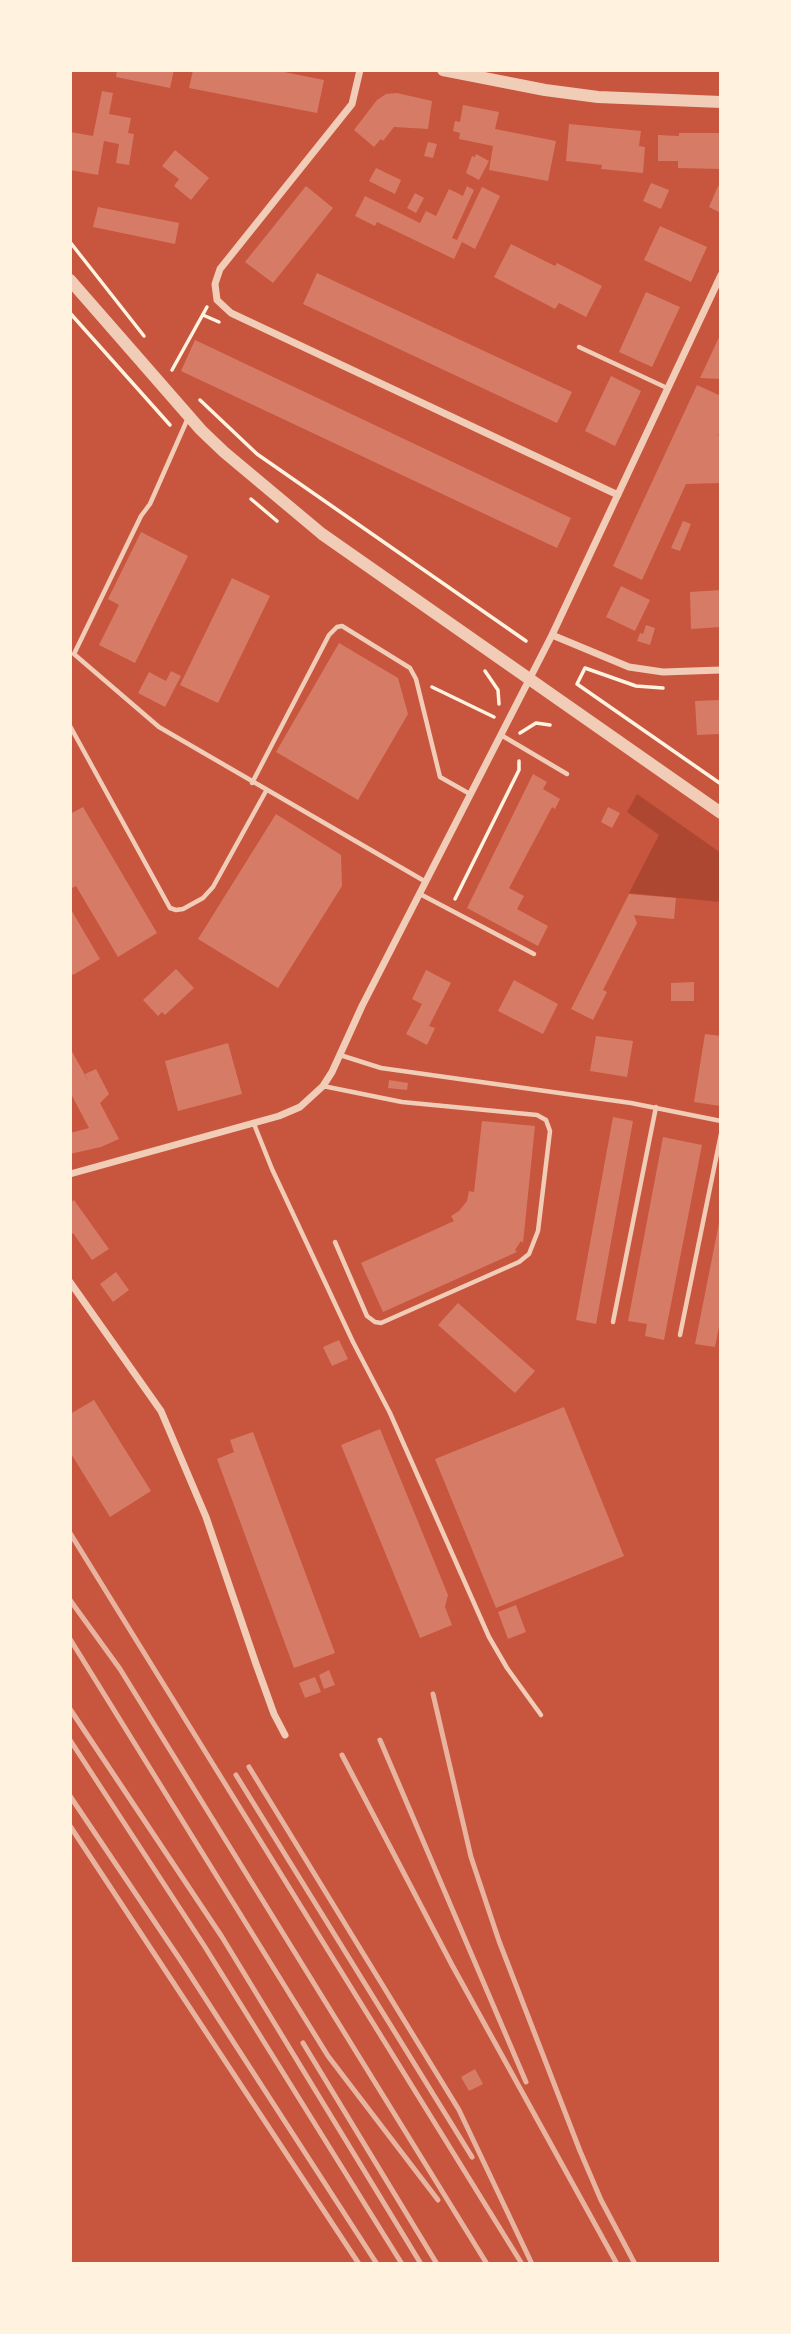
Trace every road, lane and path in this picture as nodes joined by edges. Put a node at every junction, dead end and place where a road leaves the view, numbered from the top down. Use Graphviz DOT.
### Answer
graph roads {
  1 [pos="360,70"];
  2 [pos="443,70"];
  3 [pos="721,102"];
  4 [pos="70,242"];
  5 [pos="721,275"];
  6 [pos="71,282"];
  7 [pos="215,293"];
  8 [pos="145,337"];
  9 [pos="579,347"];
  10 [pos="178,377"];
  11 [pos="668,389"];
  12 [pos="194,393"];
  13 [pos="189,417"];
  14 [pos="618,495"];
  15 [pos="552,635"];
  16 [pos="526,641"];
  17 [pos="74,654"];
  18 [pos="70,663"];
  19 [pos="585,668"];
  20 [pos="721,670"];
  21 [pos="416,679"];
  22 [pos="530,679"];
  23 [pos="496,718"];
  24 [pos="550,725"];
  25 [pos="70,726"];
  26 [pos="501,735"];
  27 [pos="518,745"];
  28 [pos="567,774"];
  29 [pos="252,783"];
  30 [pos="721,784"];
  31 [pos="266,791"];
  32 [pos="471,794"];
  33 [pos="721,813"];
  34 [pos="426,883"];
  35 [pos="420,894"];
  36 [pos="450,910"];
  37 [pos="534,954"];
  38 [pos="340,1055"];
  39 [pos="323,1086"];
  40 [pos="656,1107"];
  41 [pos="721,1121"];
  42 [pos="254,1124"];
  43 [pos="721,1134"];
  44 [pos="70,1174"];
  45 [pos="335,1241"];
  46 [pos="70,1282"];
  47 [pos="613,1322"];
  48 [pos="680,1335"];
  49 [pos="541,1716"];
  50 [pos="285,1735"];
  1 -- 7 [label="street"];
  2 -- 3 [label="street"];
  4 -- 8 [label="path"];
  5 -- 11 [label="street"];
  6 -- 13 [label="street"];
  7 -- 10 [label="path"];
  7 -- 14 [label="street"];
  9 -- 11 [label="lane"];
  11 -- 14 [label="street"];
  12 -- 16 [label="path"];
  13 -- 17 [label="lane"];
  13 -- 22 [label="street"];
  14 -- 15 [label="street"];
  15 -- 20 [label="street"];
  15 -- 22 [label="street"];
  17 -- 18 [label="lane"];
  17 -- 29 [label="lane"];
  19 -- 30 [label="path"];
  21 -- 23 [label="path"];
  21 -- 29 [label="lane"];
  21 -- 32 [label="lane"];
  22 -- 26 [label="street"];
  22 -- 33 [label="street"];
  24 -- 27 [label="path"];
  25 -- 31 [label="lane"];
  26 -- 27 [label="lane"];
  26 -- 32 [label="street"];
  27 -- 28 [label="lane"];
  27 -- 36 [label="path"];
  29 -- 31 [label="lane"];
  31 -- 34 [label="lane"];
  32 -- 34 [label="street"];
  34 -- 35 [label="street"];
  35 -- 36 [label="lane"];
  35 -- 38 [label="street"];
  36 -- 37 [label="lane"];
  38 -- 39 [label="street"];
  38 -- 40 [label="lane"];
  39 -- 42 [label="street"];
  39 -- 45 [label="lane"];
  40 -- 41 [label="lane"];
  40 -- 47 [label="lane"];
  42 -- 44 [label="street"];
  42 -- 49 [label="lane"];
  43 -- 48 [label="lane"];
  46 -- 50 [label="street"];
}
